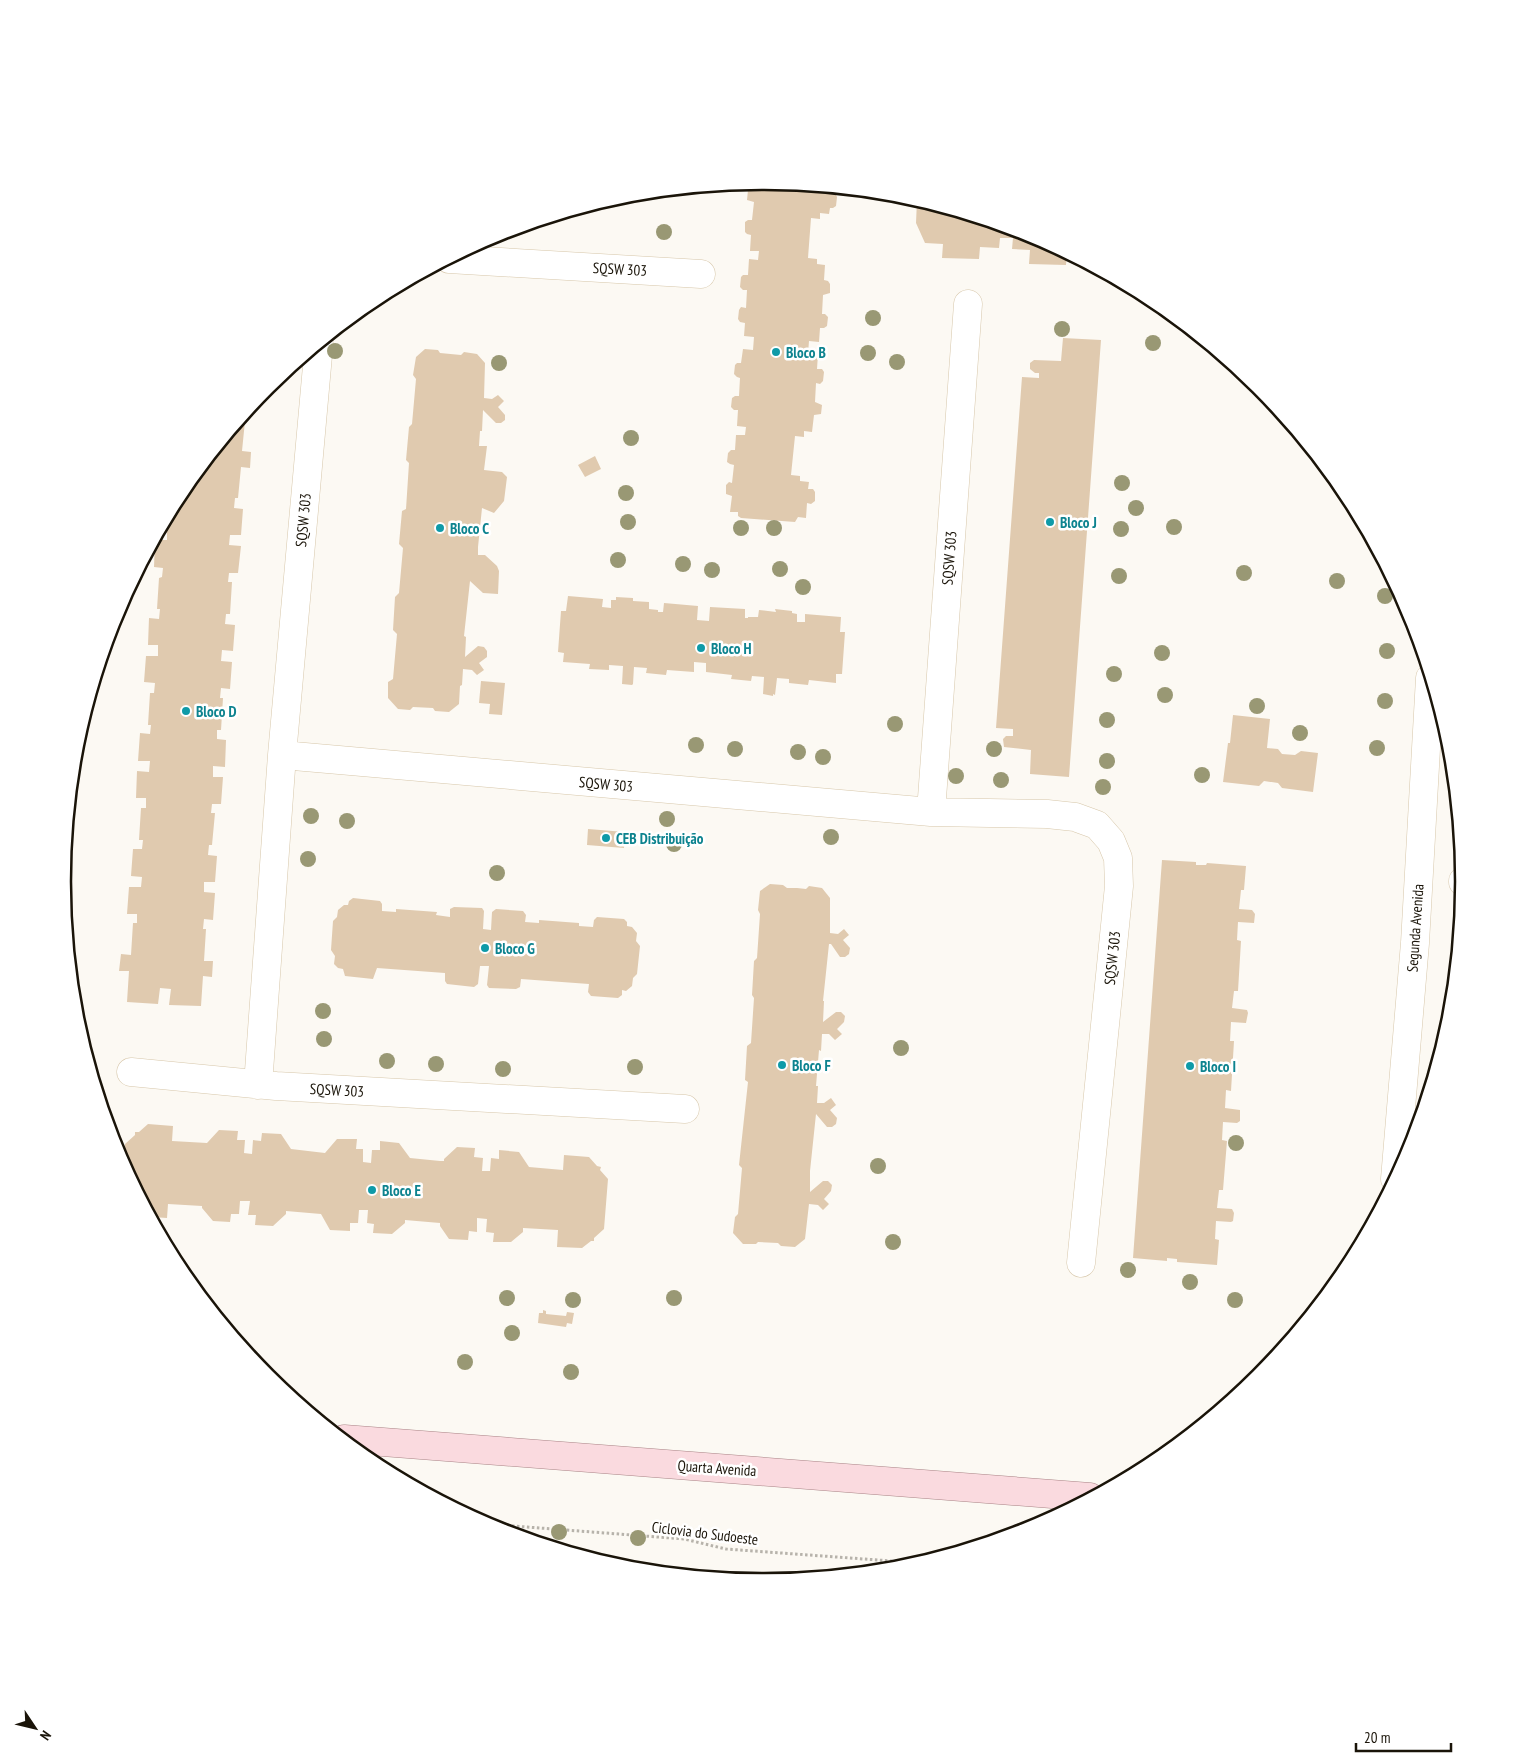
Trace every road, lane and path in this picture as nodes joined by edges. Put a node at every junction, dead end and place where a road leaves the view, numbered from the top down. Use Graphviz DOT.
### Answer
graph roads {
  1 [pos="460,260"];
  2 [pos="700,274"];
  3 [pos="968,304"];
  4 [pos="317,353"];
  5 [pos="1429,695"];
  6 [pos="282,755"];
  7 [pos="931,812"];
  8 [pos="131,1072"];
  9 [pos="258,1085"];
  10 [pos="685,1109"];
  11 [pos="1397,1157"];
  12 [pos="1081,1263"];
  13 [pos="357,1441"];
  14 [pos="1080,1496"];
  15 [pos="511,1526"];
  16 [pos="896,1560"];
  1 -- 2 [label="street, SQSW 303"];
  3 -- 7 [label="street, SQSW 303"];
  4 -- 6 [label="street, SQSW 303"];
  5 -- 11 [label="street, Segunda Avenida"];
  6 -- 7 [label="street, SQSW 303"];
  6 -- 9 [label="street, SQSW 303"];
  7 -- 12 [label="street, SQSW 303"];
  8 -- 9 [label="street, SQSW 303"];
  9 -- 10 [label="street, SQSW 303"];
  13 -- 14 [label="main road, Quarta Avenida"];
  15 -- 16 [label="path, Ciclovia do Sudoeste"];
}
